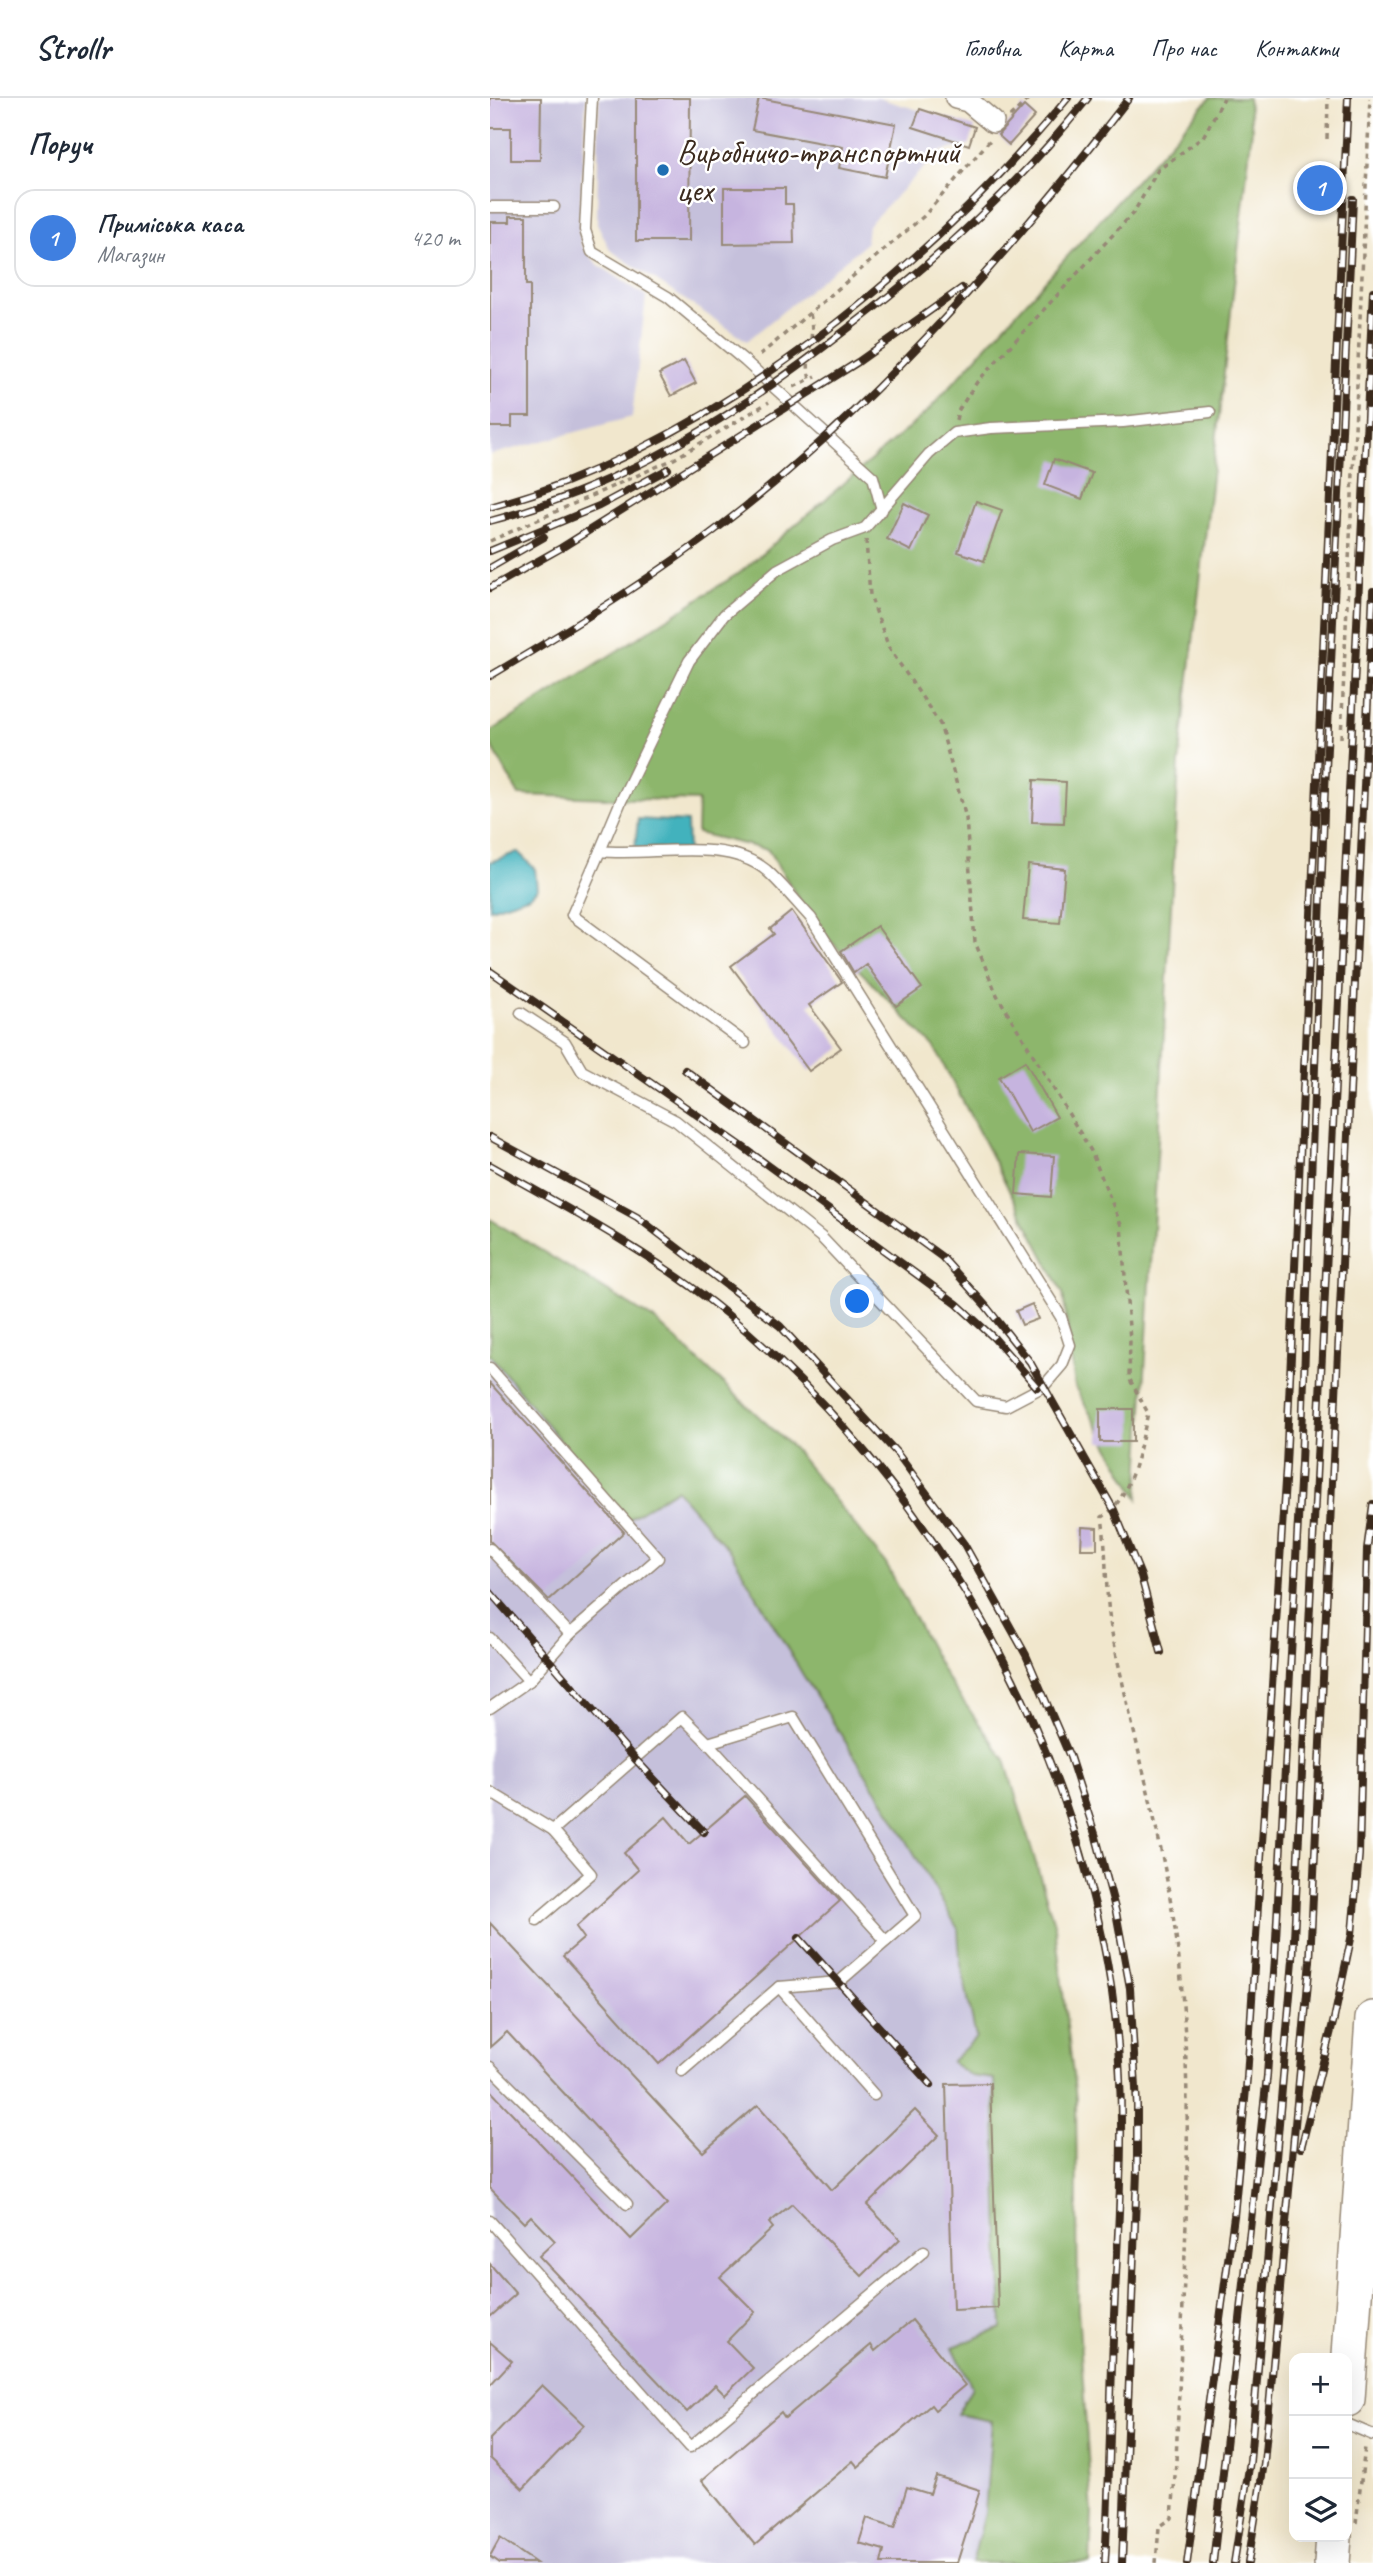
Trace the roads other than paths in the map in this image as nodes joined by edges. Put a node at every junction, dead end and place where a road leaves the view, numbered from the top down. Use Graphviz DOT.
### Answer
graph roads {
  1 [pos="592,98"];
  2 [pos="964,99"];
  3 [pos="995,129"];
  4 [pos="490,207"];
  5 [pos="554,207"];
  6 [pos="1210,412"];
  7 [pos="882,510"];
  8 [pos="600,851"];
  9 [pos="521,1013"];
  10 [pos="745,1043"];
  11 [pos="490,1368"];
  12 [pos="490,1549"];
  13 [pos="570,1634"];
  14 [pos="490,1638"];
  15 [pos="529,1681"];
  16 [pos="490,1708"];
  17 [pos="708,1743"];
  18 [pos="490,1792"];
  19 [pos="553,1830"];
  20 [pos="537,1920"];
  21 [pos="886,1941"];
  22 [pos="779,1987"];
  23 [pos="1373,2018"];
  24 [pos="490,2067"];
  25 [pos="682,2071"];
  26 [pos="874,2095"];
  27 [pos="627,2204"];
  28 [pos="490,2221"];
  29 [pos="923,2251"];
  30 [pos="1350,2353"];
  31 [pos="1352,2426"];
  32 [pos="1370,2433"];
  33 [pos="1340,2542"];
  34 [pos="1332,2563"];
  1 -- 7 [label="lane"];
  2 -- 3 [label="street"];
  4 -- 5 [label="lane"];
  6 -- 7 [label="lane"];
  7 -- 8 [label="lane"];
  8 -- 9 [label="lane"];
  8 -- 10 [label="lane"];
  11 -- 13 [label="lane"];
  12 -- 13 [label="lane"];
  13 -- 15 [label="lane"];
  14 -- 15 [label="lane"];
  15 -- 16 [label="lane"];
  17 -- 19 [label="lane"];
  17 -- 21 [label="lane"];
  17 -- 21 [label="lane"];
  18 -- 19 [label="lane"];
  19 -- 20 [label="lane"];
  21 -- 22 [label="lane"];
  22 -- 25 [label="lane"];
  22 -- 26 [label="lane"];
  23 -- 30 [label="main road"];
  24 -- 27 [label="lane"];
  28 -- 29 [label="lane"];
  31 -- 32 [label="lane"];
  33 -- 34 [label="main road"];
}
